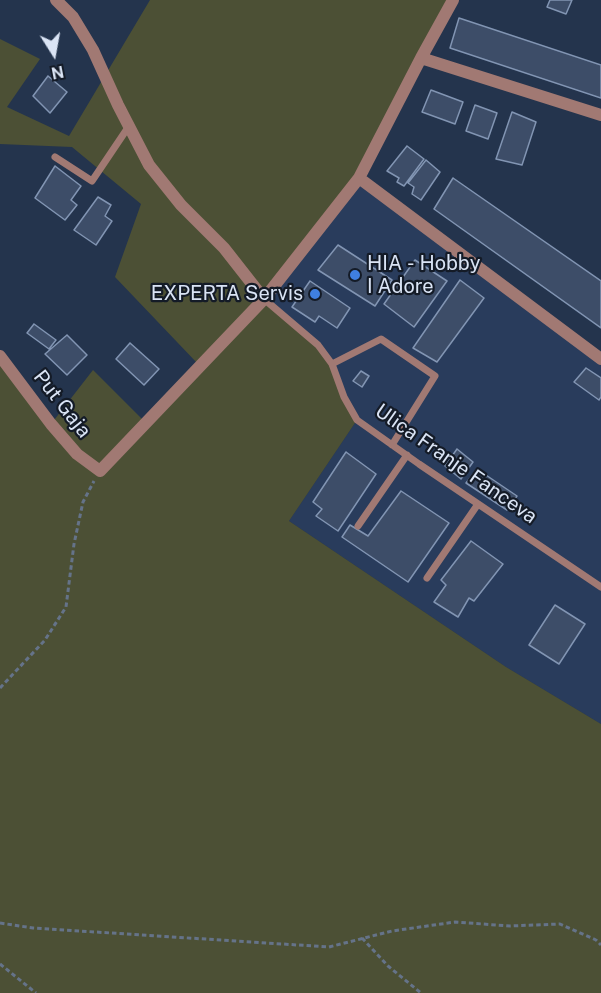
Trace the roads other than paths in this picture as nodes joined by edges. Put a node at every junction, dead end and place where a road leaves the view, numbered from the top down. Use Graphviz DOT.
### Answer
graph roads {
  1 [pos="56,0"];
  2 [pos="453,0"];
  3 [pos="421,58"];
  4 [pos="601,115"];
  5 [pos="129,126"];
  6 [pos="55,157"];
  7 [pos="359,178"];
  8 [pos="264,299"];
  9 [pos="0,356"];
  10 [pos="601,359"];
  11 [pos="332,364"];
  12 [pos="392,445"];
  13 [pos="407,455"];
  14 [pos="478,504"];
  15 [pos="358,526"];
  16 [pos="427,578"];
  17 [pos="601,587"];
  1 -- 5 [label="street"];
  2 -- 3 [label="street"];
  3 -- 4 [label="street"];
  3 -- 7 [label="street"];
  5 -- 6 [label="lane"];
  5 -- 8 [label="street"];
  7 -- 8 [label="street"];
  7 -- 10 [label="street"];
  8 -- 9 [label="street, Put Gaja"];
  8 -- 11 [label="lane, Ulica Franje Fanceva"];
  11 -- 12 [label="lane, Ulica Franje Fanceva"];
  11 -- 12 [label="lane"];
  12 -- 13 [label="lane, Ulica Franje Fanceva"];
  13 -- 14 [label="lane, Ulica Franje Fanceva"];
  13 -- 15 [label="lane"];
  14 -- 16 [label="lane"];
  14 -- 17 [label="lane, Ulica Franje Fanceva"];
}
